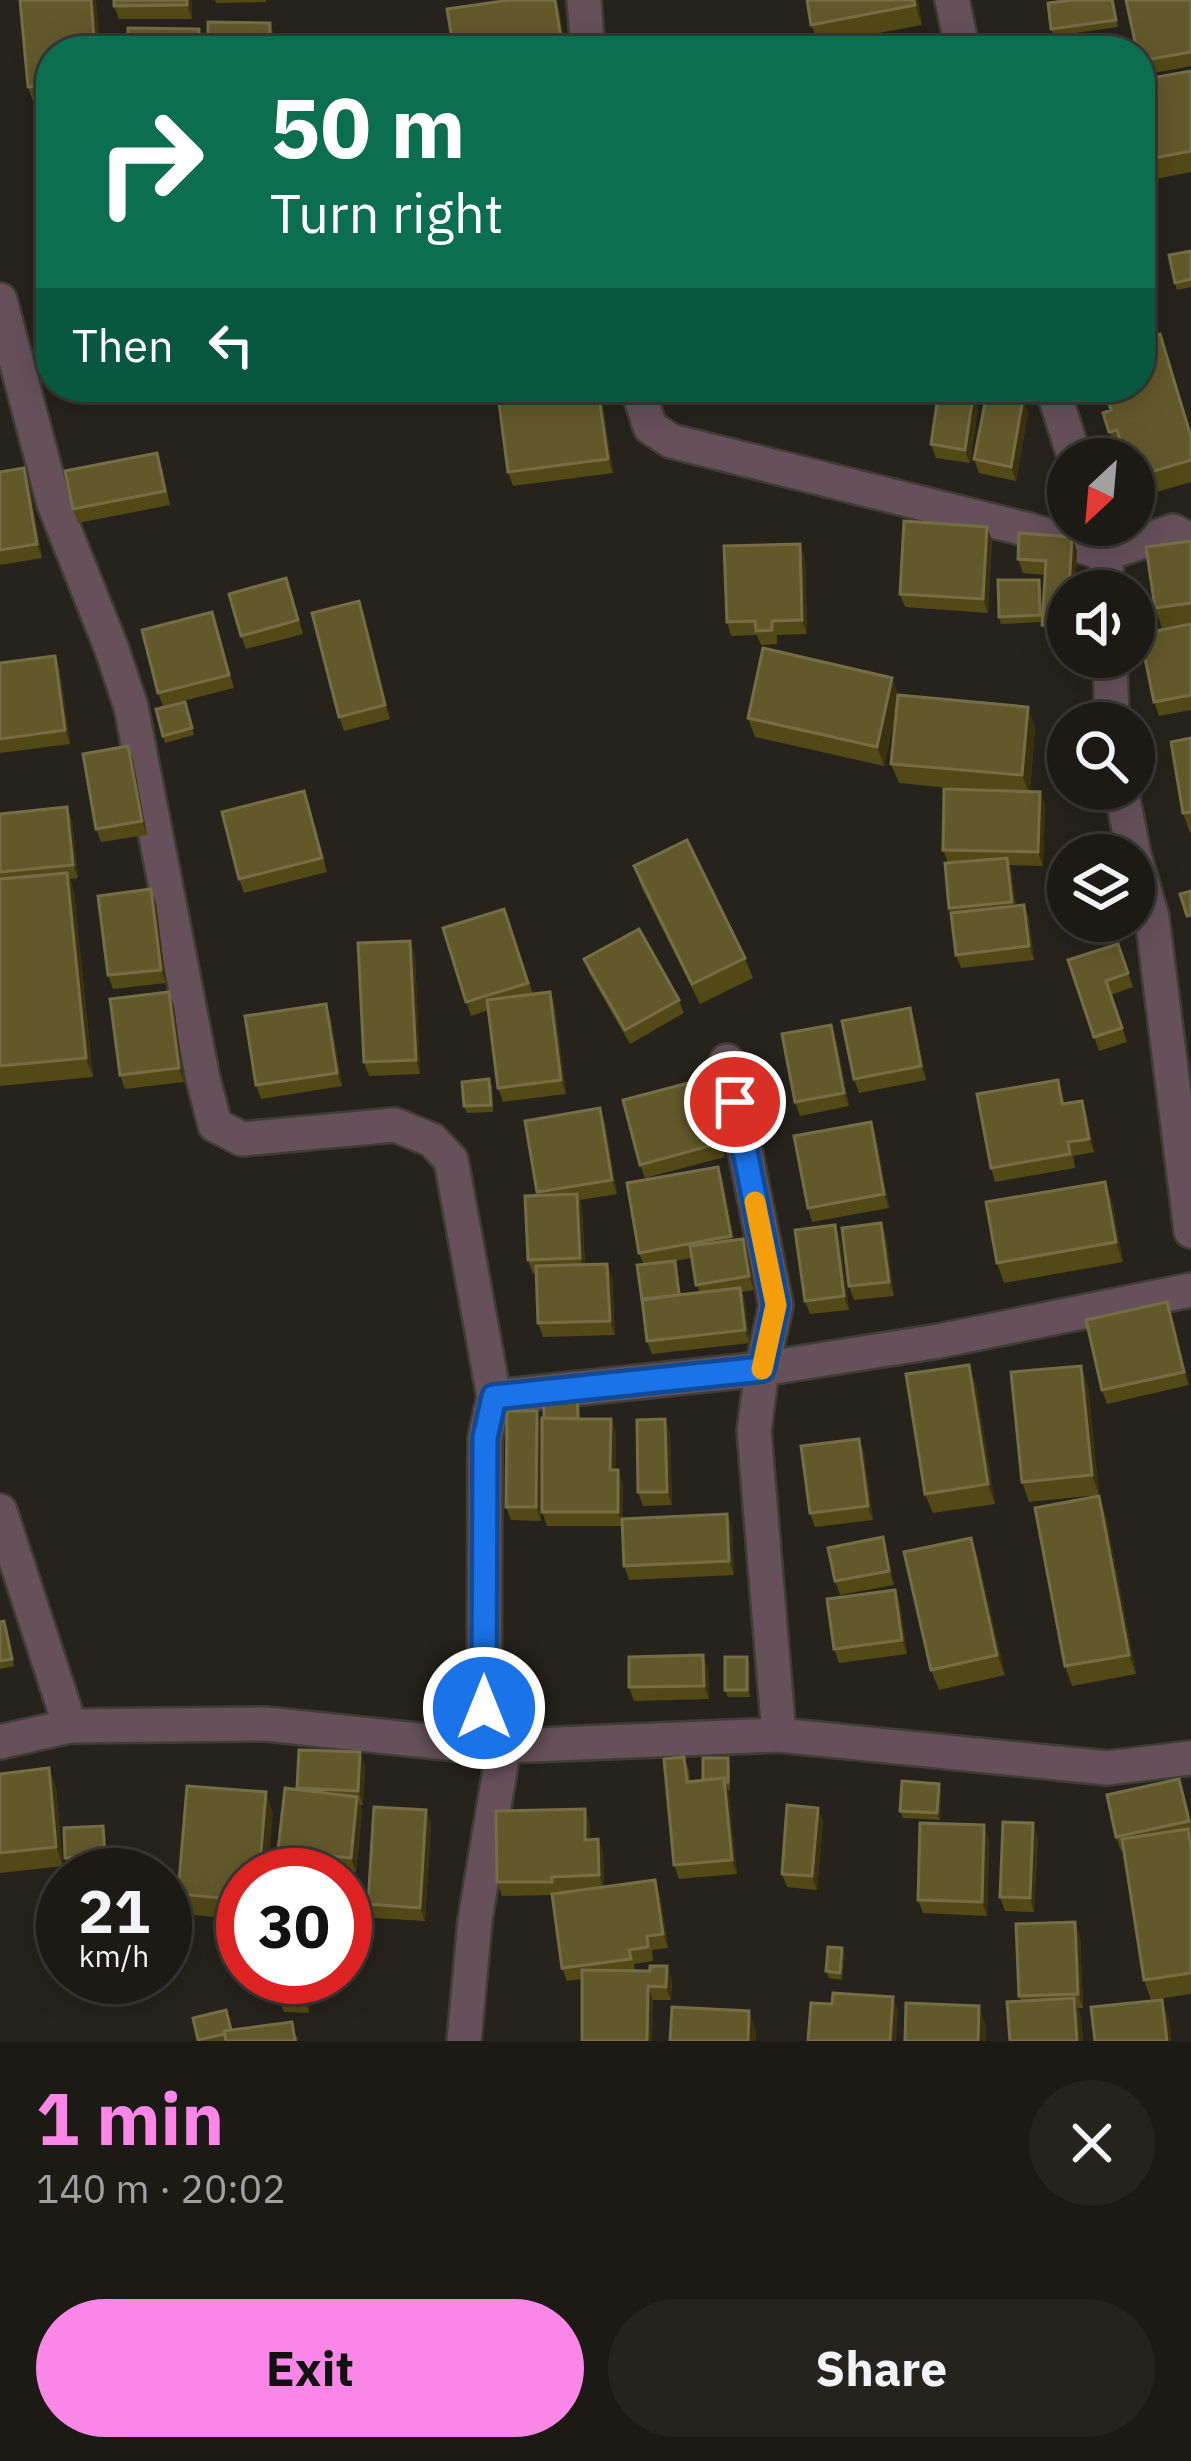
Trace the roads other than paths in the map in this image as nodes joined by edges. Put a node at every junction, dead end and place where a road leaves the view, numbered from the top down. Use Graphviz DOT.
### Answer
graph roads {
  1 [pos="584,0"];
  2 [pos="952,0"];
  3 [pos="587,36"];
  4 [pos="960,36"];
  5 [pos="0,300"];
  6 [pos="642,402"];
  7 [pos="1057,402"];
  8 [pos="1068,438"];
  9 [pos="1047,533"];
  10 [pos="1155,533"];
  11 [pos="1191,541"];
  12 [pos="1155,941"];
  13 [pos="727,1061"];
  14 [pos="1191,1231"];
  15 [pos="1191,1290"];
  16 [pos="762,1369"];
  17 [pos="494,1397"];
  18 [pos="0,1511"];
  19 [pos="70,1726"];
  20 [pos="779,1735"];
  21 [pos="0,1742"];
  22 [pos="494,1747"];
  23 [pos="1191,1758"];
  24 [pos="464,2041"];
  1 -- 3 [label="street"];
  2 -- 4 [label="street"];
  5 -- 17 [label="street"];
  6 -- 9 [label="street"];
  7 -- 8 [label="street"];
  10 -- 11 [label="street"];
  12 -- 14 [label="street"];
  13 -- 16 [label="street"];
  15 -- 16 [label="street"];
  16 -- 17 [label="street"];
  16 -- 20 [label="street"];
  17 -- 22 [label="street"];
  18 -- 19 [label="street"];
  19 -- 21 [label="street"];
  19 -- 22 [label="street"];
  20 -- 22 [label="street"];
  20 -- 23 [label="street"];
  22 -- 24 [label="street"];
}
